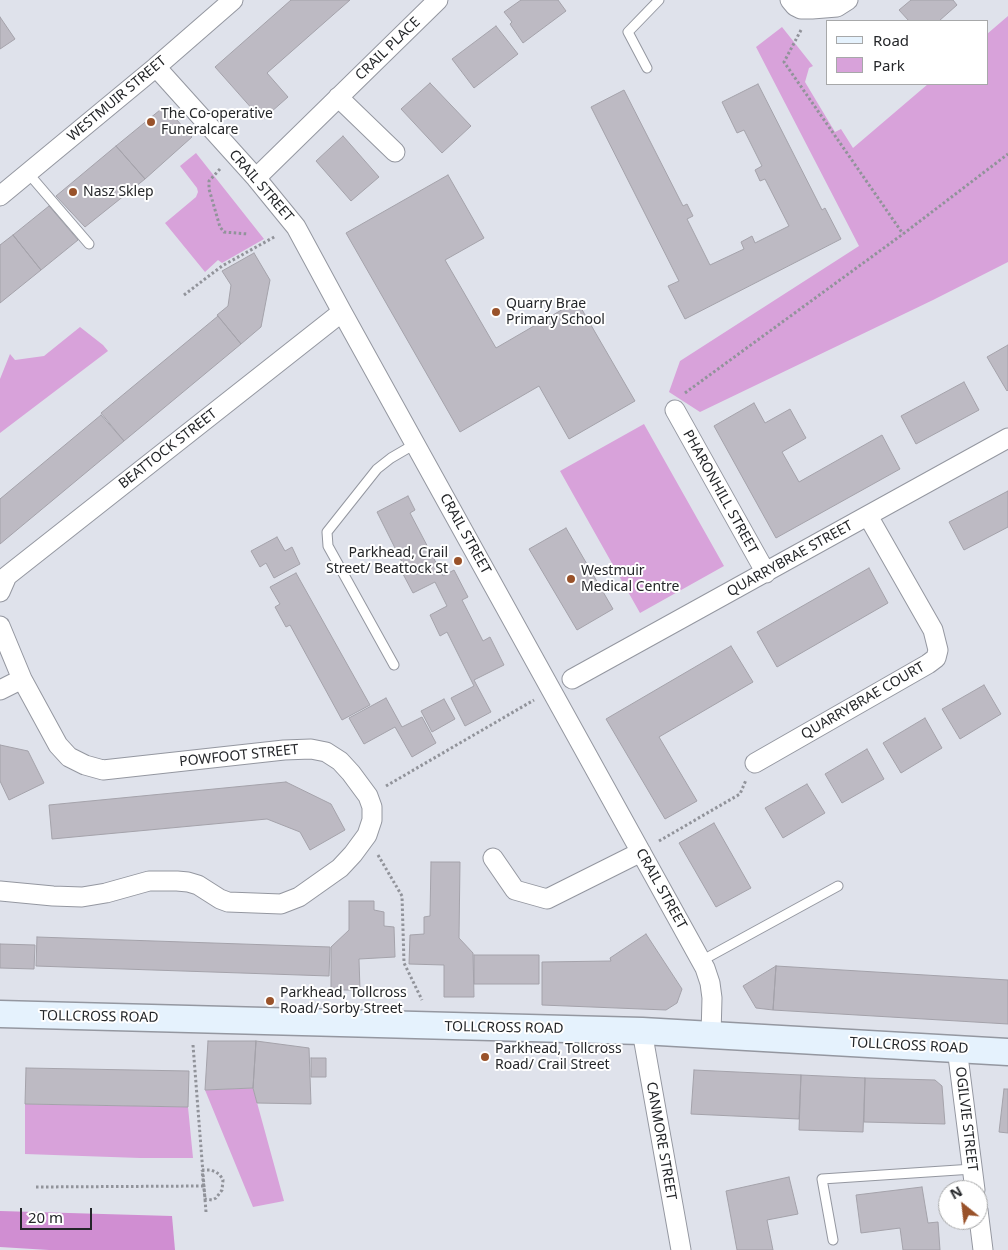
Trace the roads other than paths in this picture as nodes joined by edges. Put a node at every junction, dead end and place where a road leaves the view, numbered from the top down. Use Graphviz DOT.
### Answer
graph roads {
  1 [pos="233,0"];
  2 [pos="438,0"];
  3 [pos="659,0"];
  4 [pos="790,0"];
  5 [pos="848,0"];
  6 [pos="156,67"];
  7 [pos="647,68"];
  8 [pos="338,97"];
  9 [pos="395,152"];
  10 [pos="28,173"];
  11 [pos="256,178"];
  12 [pos="0,196"];
  13 [pos="89,244"];
  14 [pos="342,312"];
  15 [pos="675,410"];
  16 [pos="1008,438"];
  17 [pos="415,444"];
  18 [pos="868,516"];
  19 [pos="766,573"];
  20 [pos="0,592"];
  21 [pos="0,626"];
  22 [pos="394,665"];
  23 [pos="22,679"];
  24 [pos="572,679"];
  25 [pos="0,690"];
  26 [pos="755,763"];
  27 [pos="641,852"];
  28 [pos="493,858"];
  29 [pos="838,886"];
  30 [pos="0,891"];
  31 [pos="701,961"];
  32 [pos="0,1014"];
  33 [pos="642,1031"];
  34 [pos="712,1035"];
  35 [pos="957,1048"];
  36 [pos="1008,1052"];
  37 [pos="973,1169"];
  38 [pos="974,1180"];
  39 [pos="980,1230"];
  40 [pos="833,1240"];
  41 [pos="681,1250"];
  42 [pos="983,1250"];
  1 -- 6 [label="street, WESTMUIR STREET"];
  2 -- 8 [label="street, CRAIL PLACE"];
  3 -- 7 [label="lane"];
  4 -- 5 [label="street"];
  6 -- 10 [label="street, WESTMUIR STREET"];
  6 -- 11 [label="street, CRAIL STREET"];
  8 -- 9 [label="street"];
  8 -- 11 [label="street, CRAIL PLACE"];
  10 -- 12 [label="street, WESTMUIR STREET"];
  10 -- 13 [label="lane"];
  11 -- 14 [label="street, CRAIL STREET"];
  14 -- 17 [label="street, CRAIL STREET"];
  14 -- 20 [label="street, BEATTOCK STREET"];
  15 -- 19 [label="street, PHARONHILL STREET"];
  16 -- 18 [label="street, QUARRYBRAE STREET"];
  17 -- 22 [label="lane"];
  17 -- 27 [label="street, CRAIL STREET"];
  18 -- 19 [label="street, QUARRYBRAE STREET"];
  18 -- 26 [label="street, QUARRYBRAE COURT"];
  19 -- 24 [label="street, QUARRYBRAE STREET"];
  21 -- 23 [label="street"];
  23 -- 25 [label="street"];
  23 -- 30 [label="street, POWFOOT STREET"];
  27 -- 28 [label="street"];
  27 -- 31 [label="street, CRAIL STREET"];
  29 -- 31 [label="lane"];
  31 -- 34 [label="street, CRAIL STREET"];
  32 -- 33 [label="street, TOLLCROSS ROAD"];
  33 -- 34 [label="street, TOLLCROSS ROAD"];
  33 -- 41 [label="street, CANMORE STREET"];
  34 -- 35 [label="street, TOLLCROSS ROAD"];
  35 -- 36 [label="street, TOLLCROSS ROAD"];
  35 -- 37 [label="street, OGILVIE STREET"];
  37 -- 38 [label="street, OGILVIE STREET"];
  37 -- 40 [label="lane"];
  39 -- 42 [label="street"];
}
